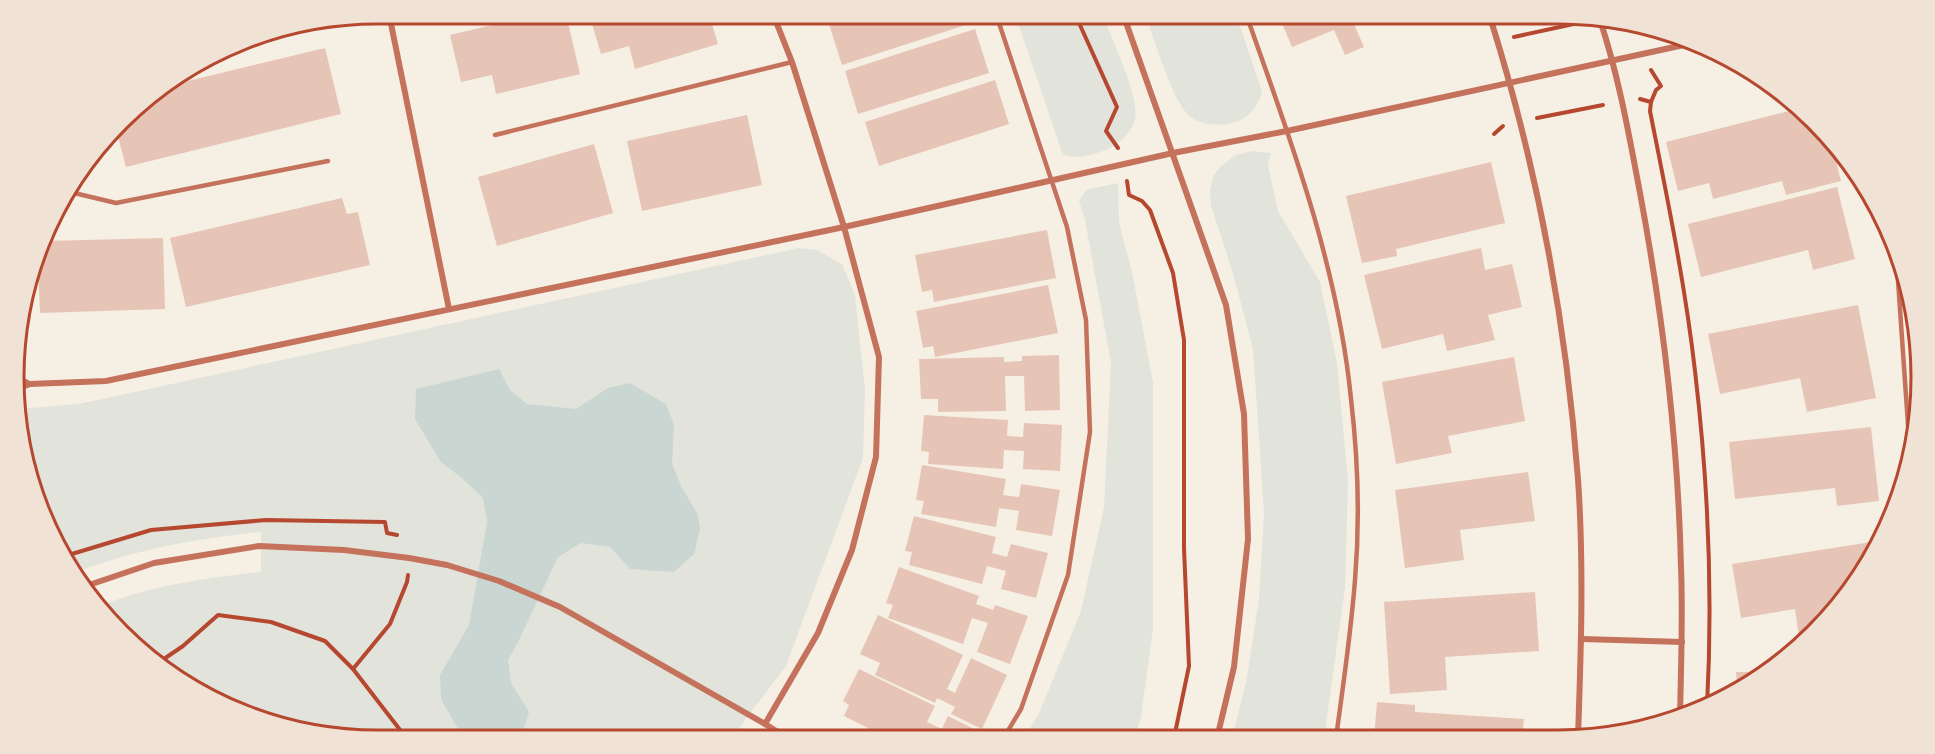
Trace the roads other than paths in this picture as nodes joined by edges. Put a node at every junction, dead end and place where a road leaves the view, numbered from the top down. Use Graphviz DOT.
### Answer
graph roads {
  1 [pos="391,24"];
  2 [pos="777,24"];
  3 [pos="999,24"];
  4 [pos="1127,24"];
  5 [pos="1250,24"];
  6 [pos="1492,24"];
  7 [pos="1602,27"];
  8 [pos="1679,46"];
  9 [pos="1614,61"];
  10 [pos="792,62"];
  11 [pos="1511,84"];
  12 [pos="1287,131"];
  13 [pos="495,135"];
  14 [pos="1173,153"];
  15 [pos="328,161"];
  16 [pos="1053,181"];
  17 [pos="75,193"];
  18 [pos="844,227"];
  19 [pos="1898,284"];
  20 [pos="449,309"];
  21 [pos="24,381"];
  22 [pos="30,384"];
  23 [pos="24,386"];
  24 [pos="1908,418"];
  25 [pos="91,584"];
  26 [pos="1582,639"];
  27 [pos="1682,642"];
  28 [pos="1680,708"];
  29 [pos="765,724"];
  30 [pos="1578,729"];
  31 [pos="774,730"];
  32 [pos="1008,730"];
  33 [pos="1219,730"];
  34 [pos="1337,730"];
  1 -- 20 [label="street"];
  2 -- 10 [label="street"];
  3 -- 16 [label="lane"];
  4 -- 14 [label="street"];
  5 -- 12 [label="lane"];
  6 -- 11 [label="street"];
  7 -- 9 [label="street"];
  8 -- 9 [label="street"];
  9 -- 11 [label="street"];
  9 -- 27 [label="street"];
  10 -- 13 [label="lane"];
  10 -- 18 [label="street"];
  11 -- 12 [label="street"];
  11 -- 26 [label="street"];
  12 -- 14 [label="street"];
  12 -- 34 [label="lane"];
  14 -- 16 [label="street"];
  14 -- 33 [label="street"];
  15 -- 17 [label="lane"];
  16 -- 18 [label="street"];
  16 -- 32 [label="lane"];
  18 -- 20 [label="street"];
  18 -- 29 [label="street"];
  19 -- 24 [label="lane"];
  20 -- 22 [label="street"];
  21 -- 22 [label="street"];
  22 -- 23 [label="street"];
  25 -- 29 [label="street"];
  26 -- 27 [label="street"];
  26 -- 30 [label="street"];
  27 -- 28 [label="street"];
  29 -- 31 [label="street"];
}
